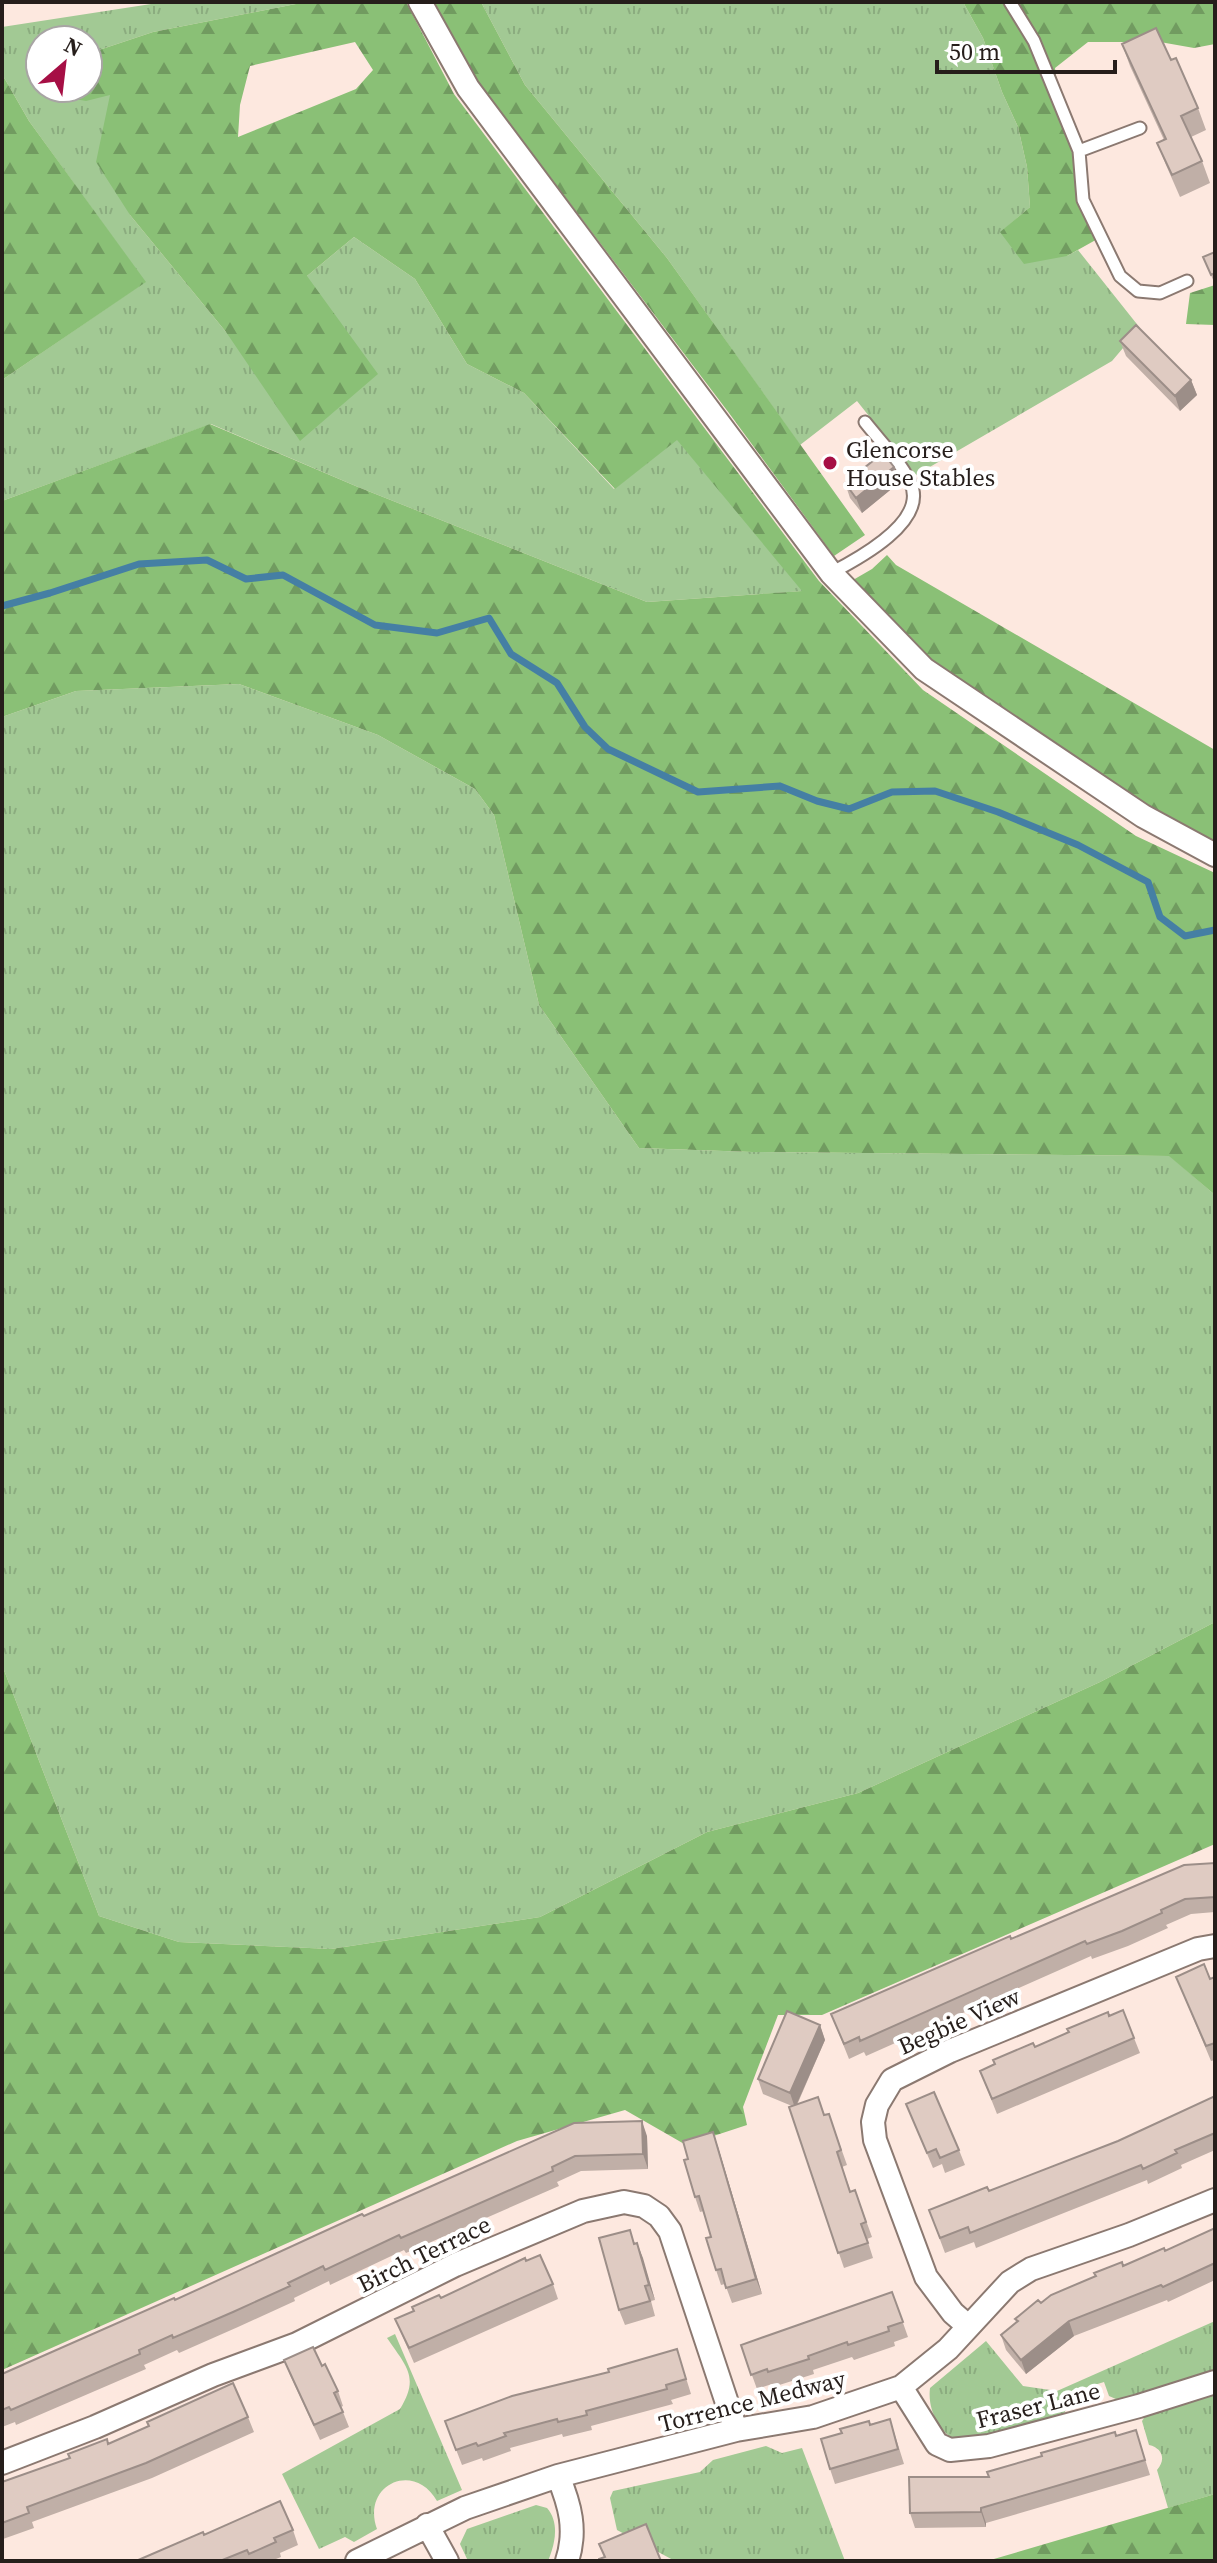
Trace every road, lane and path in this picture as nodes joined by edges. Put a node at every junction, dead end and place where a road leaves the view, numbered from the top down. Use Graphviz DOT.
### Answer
graph roads {
  1 [pos="420,2"];
  2 [pos="1010,2"];
  3 [pos="1140,128"];
  4 [pos="1079,151"];
  5 [pos="1187,281"];
  6 [pos="865,422"];
  7 [pos="831,573"];
  8 [pos="1215,855"];
  9 [pos="1215,1946"];
  10 [pos="1215,2200"];
  11 [pos="968,2326"];
  12 [pos="1215,2382"];
  13 [pos="901,2387"];
  14 [pos="736,2430"];
  15 [pos="2,2463"];
  16 [pos="558,2476"];
  17 [pos="427,2525"];
  18 [pos="357,2561"];
  19 [pos="447,2561"];
  20 [pos="567,2561"];
  1 -- 7 [label="street"];
  2 -- 4 [label="lane"];
  3 -- 4 [label="lane"];
  4 -- 5 [label="lane"];
  6 -- 7 [label="lane"];
  7 -- 8 [label="street"];
  9 -- 11 [label="street, Begbie View"];
  10 -- 11 [label="street, Torrence Medway"];
  11 -- 13 [label="street, Torrence Medway"];
  12 -- 13 [label="street, Fraser Lane"];
  13 -- 14 [label="street, Torrence Medway"];
  14 -- 15 [label="street, Birch Terrace"];
  14 -- 16 [label="street, Torrence Medway"];
  16 -- 17 [label="street, Torrence Medway"];
  16 -- 20 [label="street"];
  17 -- 18 [label="street, Torrence Medway"];
  17 -- 19 [label="street"];
}
